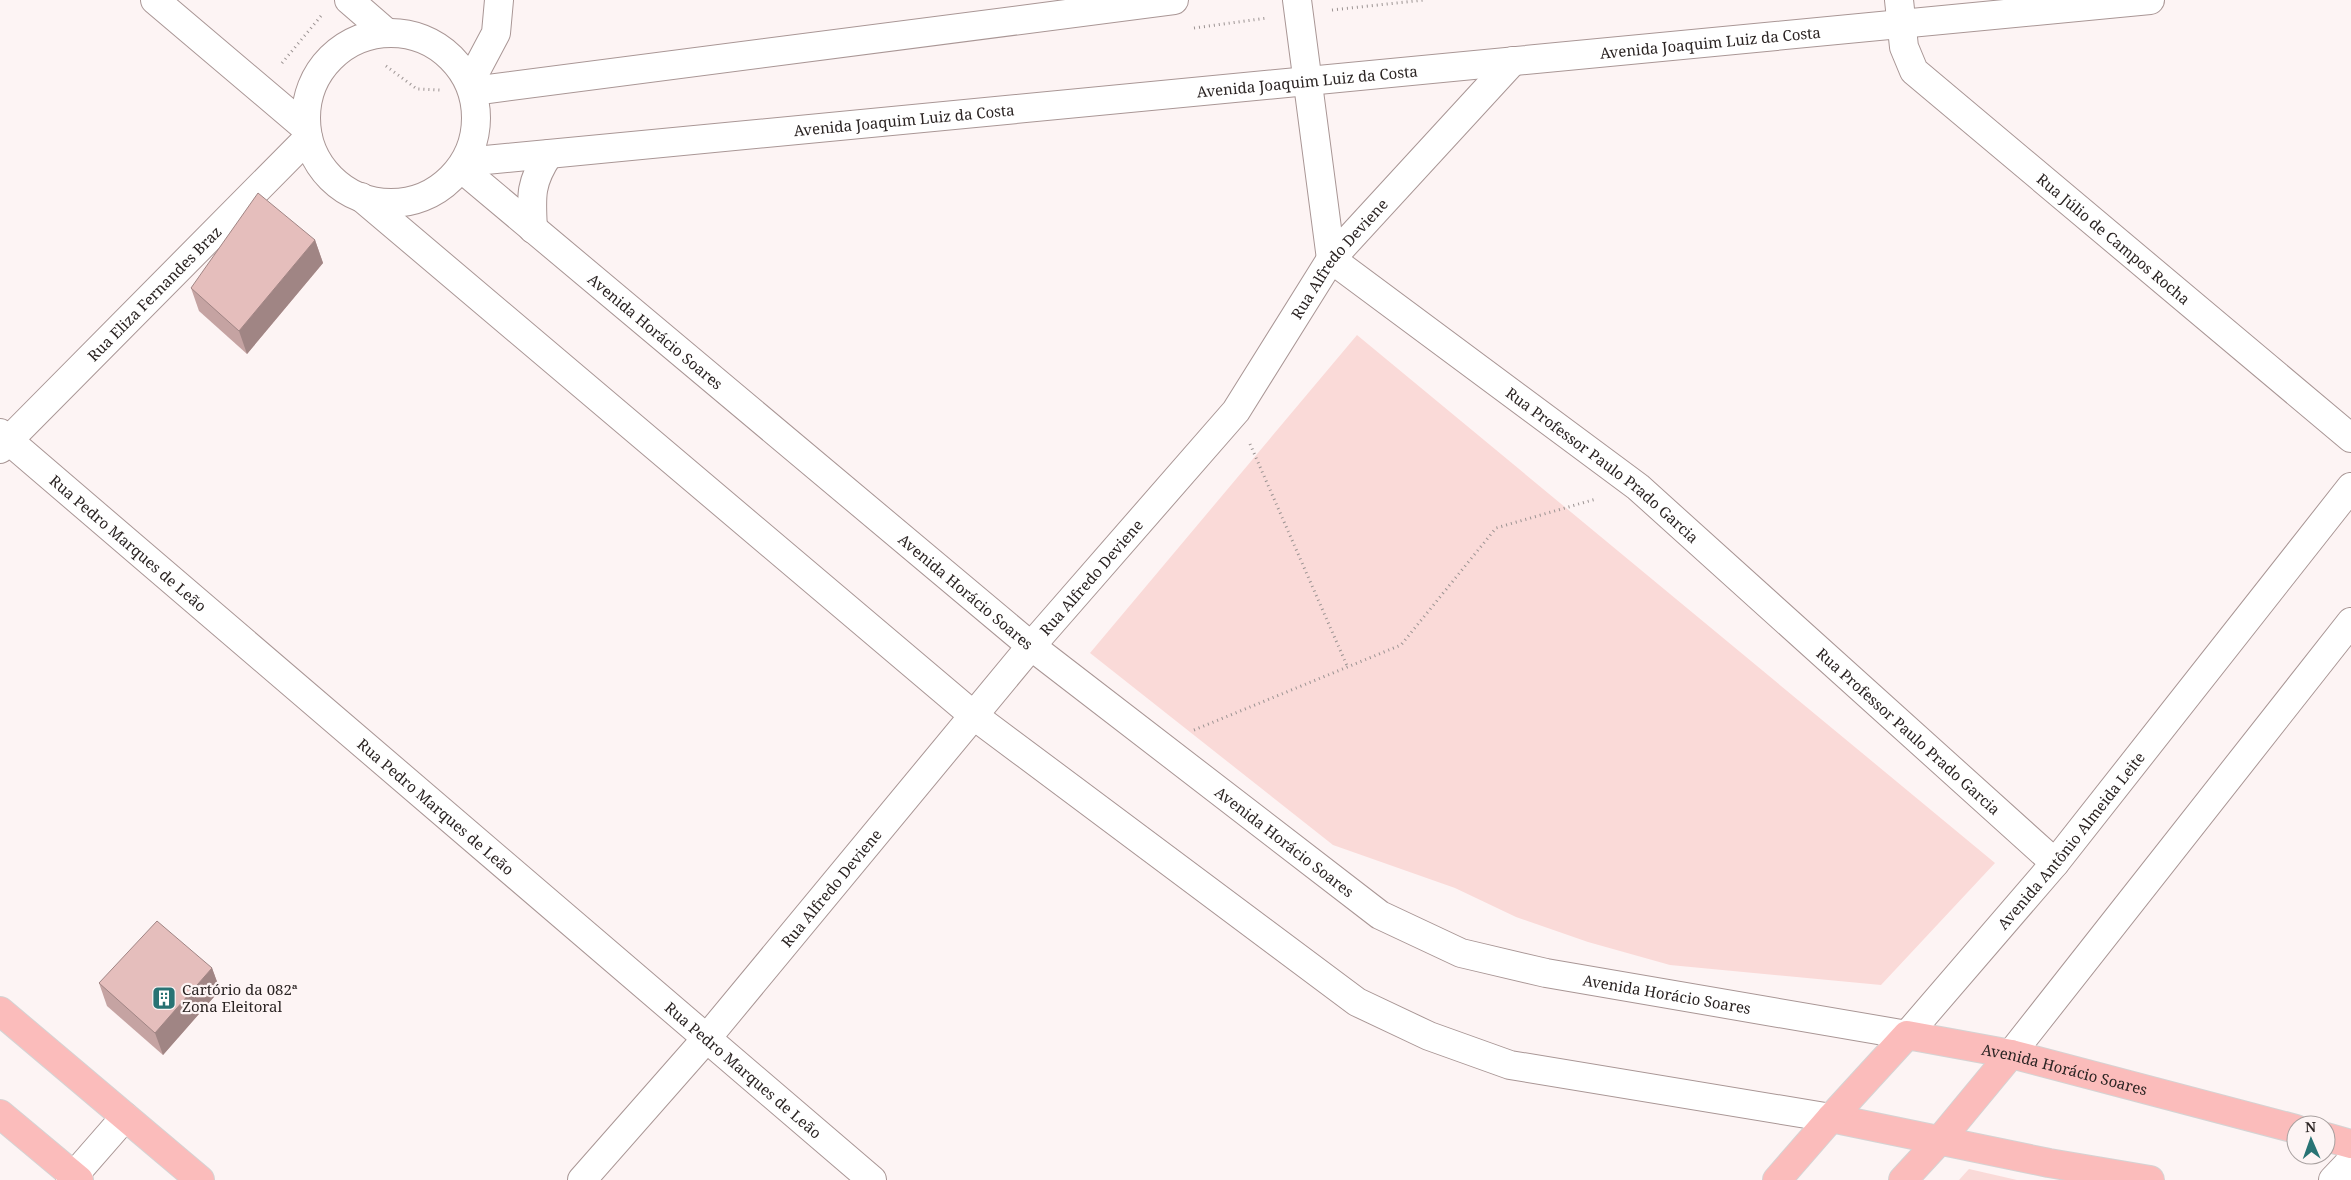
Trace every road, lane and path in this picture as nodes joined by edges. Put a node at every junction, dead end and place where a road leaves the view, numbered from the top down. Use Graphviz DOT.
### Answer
graph roads {
  1 [pos="155,0"];
  2 [pos="499,0"];
  3 [pos="1174,0"];
  4 [pos="1297,0"];
  5 [pos="2150,0"];
  6 [pos="338,5"];
  7 [pos="1900,12"];
  8 [pos="386,32"];
  9 [pos="1513,61"];
  10 [pos="276,71"];
  11 [pos="1307,81"];
  12 [pos="472,87"];
  13 [pos="307,133"];
  14 [pos="549,154"];
  15 [pos="463,165"];
  16 [pos="361,197"];
  17 [pos="533,228"];
  18 [pos="1331,259"];
  19 [pos="1236,411"];
  20 [pos="2351,438"];
  21 [pos="3,441"];
  22 [pos="1638,486"];
  23 [pos="2351,487"];
  24 [pos="2351,622"];
  25 [pos="1030,646"];
  26 [pos="1348,668"];
  27 [pos="973,715"];
  28 [pos="1159,745"];
  29 [pos="2055,863"];
  30 [pos="0,1011"];
  31 [pos="1907,1035"];
  32 [pos="706,1039"];
  33 [pos="2011,1054"];
  34 [pos="0,1114"];
  35 [pos="125,1117"];
  36 [pos="1831,1118"];
  37 [pos="2286,1126"];
  38 [pos="2336,1140"];
  39 [pos="1939,1141"];
  40 [pos="2351,1144"];
  41 [pos="2351,1161"];
  42 [pos="74,1178"];
  43 [pos="200,1180"];
  44 [pos="582,1180"];
  45 [pos="872,1180"];
  46 [pos="1777,1180"];
  47 [pos="1903,1180"];
  48 [pos="2150,1180"];
  49 [pos="2333,1180"];
  1 -- 13 [label="street"];
  2 -- 12 [label="street"];
  3 -- 12 [label="street"];
  4 -- 11 [label="street"];
  5 -- 7 [label="street, Avenida Joaquim Luiz da Costa"];
  6 -- 8 [label="street"];
  6 -- 10 [label="path"];
  7 -- 9 [label="street, Avenida Joaquim Luiz da Costa"];
  7 -- 20 [label="street, Rua Júlio de Campos Rocha"];
  8 -- 12 [label="street"];
  8 -- 13 [label="street"];
  9 -- 11 [label="street, Avenida Joaquim Luiz da Costa"];
  9 -- 18 [label="street, Rua Alfredo Deviene"];
  11 -- 14 [label="street, Avenida Joaquim Luiz da Costa"];
  11 -- 18 [label="street"];
  12 -- 15 [label="street"];
  13 -- 16 [label="street"];
  13 -- 21 [label="street, Rua Eliza Fernandes Braz"];
  14 -- 15 [label="street, Avenida Joaquim Luiz da Costa"];
  14 -- 17 [label="street"];
  15 -- 16 [label="street"];
  15 -- 17 [label="street, Avenida Horácio Soares"];
  16 -- 27 [label="street"];
  17 -- 25 [label="street, Avenida Horácio Soares"];
  18 -- 19 [label="street, Rua Alfredo Deviene"];
  18 -- 22 [label="street, Rua Professor Paulo Prado Garcia"];
  19 -- 25 [label="street, Rua Alfredo Deviene"];
  19 -- 26 [label="path"];
  21 -- 32 [label="street, Rua Pedro Marques de Leão"];
  22 -- 26 [label="path"];
  22 -- 29 [label="street, Rua Professor Paulo Prado Garcia"];
  23 -- 29 [label="street, Avenida Antônio Almeida Leite"];
  24 -- 33 [label="street"];
  25 -- 27 [label="street, Rua Alfredo Deviene"];
  25 -- 28 [label="street, Avenida Horácio Soares"];
  26 -- 28 [label="path"];
  27 -- 32 [label="street, Rua Alfredo Deviene"];
  27 -- 36 [label="street"];
  28 -- 31 [label="street, Avenida Horácio Soares"];
  29 -- 31 [label="street, Avenida Antônio Almeida Leite"];
  30 -- 35 [label="main road"];
  31 -- 33 [label="main road, Avenida Horácio Soares"];
  31 -- 36 [label="main road, Avenida Antônio Almeida Leite"];
  32 -- 44 [label="street, Rua Alfredo Deviene"];
  32 -- 45 [label="street, Rua Pedro Marques de Leão"];
  33 -- 37 [label="main road, Avenida Horácio Soares"];
  33 -- 39 [label="main road"];
  34 -- 42 [label="main road"];
  35 -- 42 [label="street"];
  35 -- 43 [label="main road"];
  36 -- 39 [label="main road"];
  36 -- 46 [label="main road, Avenida Antônio Almeida Leite"];
  38 -- 40 [label="main road"];
  39 -- 47 [label="main road"];
  39 -- 48 [label="main road"];
  41 -- 49 [label="street"];
}
